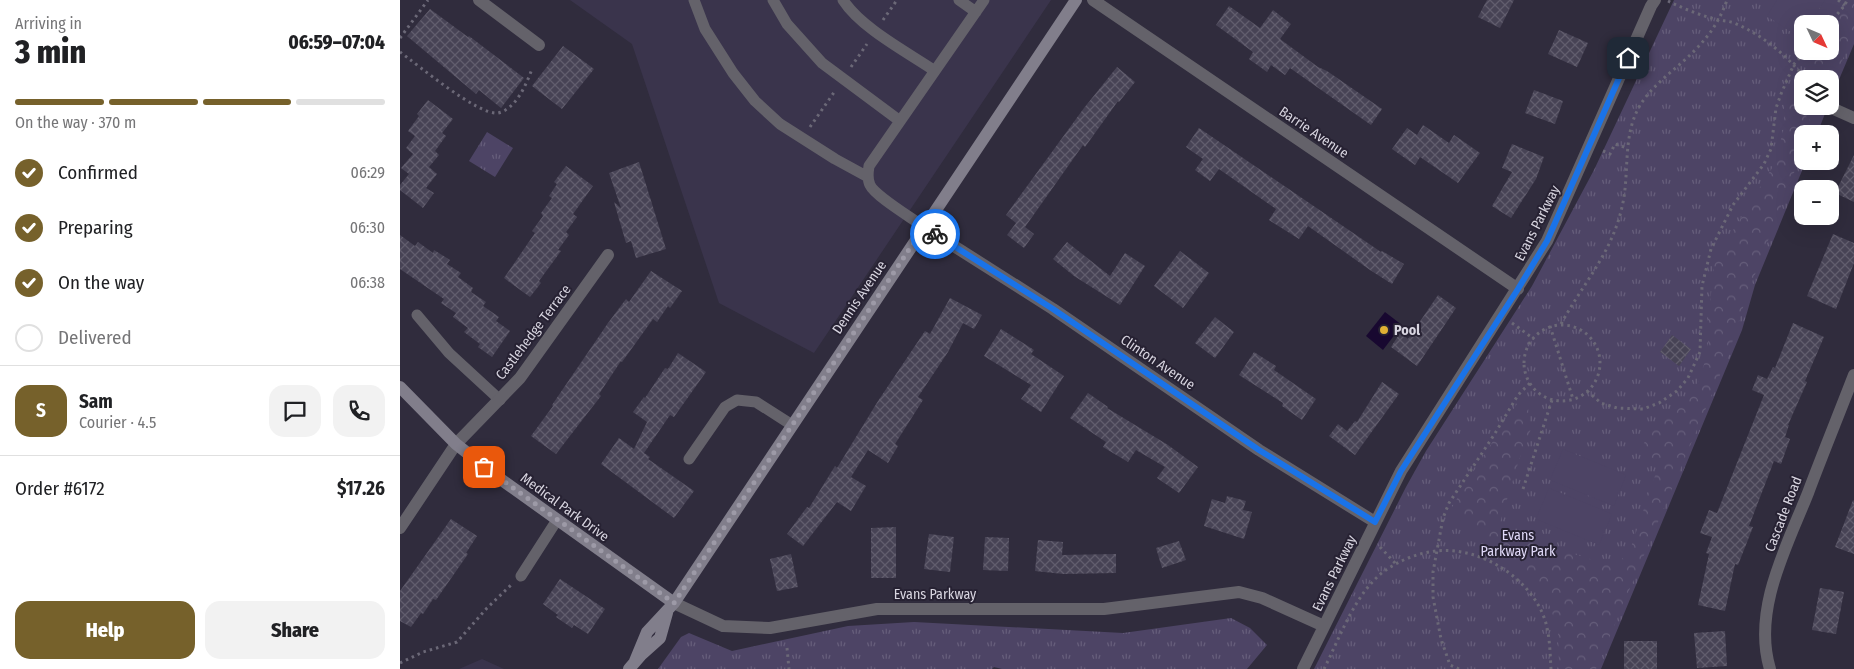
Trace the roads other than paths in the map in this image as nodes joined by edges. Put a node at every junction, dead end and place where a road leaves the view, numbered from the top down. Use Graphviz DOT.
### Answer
graph roads {
  1 [pos="479,0"];
  2 [pos="694,0"];
  3 [pos="773,0"];
  4 [pos="843,0"];
  5 [pos="959,0"];
  6 [pos="984,0"];
  7 [pos="1076,0"];
  8 [pos="1093,0"];
  9 [pos="1649,2"];
  10 [pos="976,12"];
  11 [pos="539,45"];
  12 [pos="935,71"];
  13 [pos="1839,111"];
  14 [pos="1854,118"];
  15 [pos="900,121"];
  16 [pos="868,176"];
  17 [pos="924,227"];
  18 [pos="608,255"];
  19 [pos="1518,289"];
  20 [pos="417,315"];
  21 [pos="1854,375"];
  22 [pos="400,387"];
  23 [pos="500,400"];
  24 [pos="792,425"];
  25 [pos="456,444"];
  26 [pos="689,459"];
  27 [pos="557,520"];
  28 [pos="1375,522"];
  29 [pos="400,528"];
  30 [pos="521,576"];
  31 [pos="671,607"];
  32 [pos="1324,626"];
  33 [pos="632,665"];
  34 [pos="1303,669"];
  35 [pos="1770,669"];
  1 -- 11 [label="street"];
  2 -- 16 [label="lane"];
  3 -- 15 [label="lane"];
  4 -- 12 [label="lane"];
  5 -- 10 [label="lane"];
  6 -- 10 [label="lane"];
  7 -- 17 [label="street, Dennis Avenue"];
  8 -- 19 [label="street, Barrie Avenue"];
  9 -- 19 [label="street, Evans Parkway"];
  10 -- 12 [label="lane"];
  12 -- 15 [label="lane"];
  13 -- 14 [label="street"];
  15 -- 16 [label="lane"];
  16 -- 17 [label="lane"];
  17 -- 24 [label="street, Dennis Avenue"];
  17 -- 28 [label="street, Clinton Avenue"];
  18 -- 23 [label="street, Castlehedge Terrace"];
  19 -- 28 [label="street, Evans Parkway"];
  20 -- 23 [label="lane"];
  21 -- 35 [label="street, Cascade Road"];
  22 -- 25 [label="street, Medical Park Drive"];
  23 -- 25 [label="street, Castlehedge Terrace"];
  24 -- 26 [label="lane"];
  24 -- 31 [label="street, Dennis Avenue"];
  25 -- 27 [label="street, Medical Park Drive"];
  25 -- 29 [label="street, Castlehedge Terrace"];
  27 -- 30 [label="lane"];
  27 -- 31 [label="street, Medical Park Drive"];
  28 -- 32 [label="street, Evans Parkway"];
  31 -- 32 [label="street, Evans Parkway"];
  31 -- 33 [label="street, Dennis Avenue"];
  32 -- 34 [label="street"];
}
